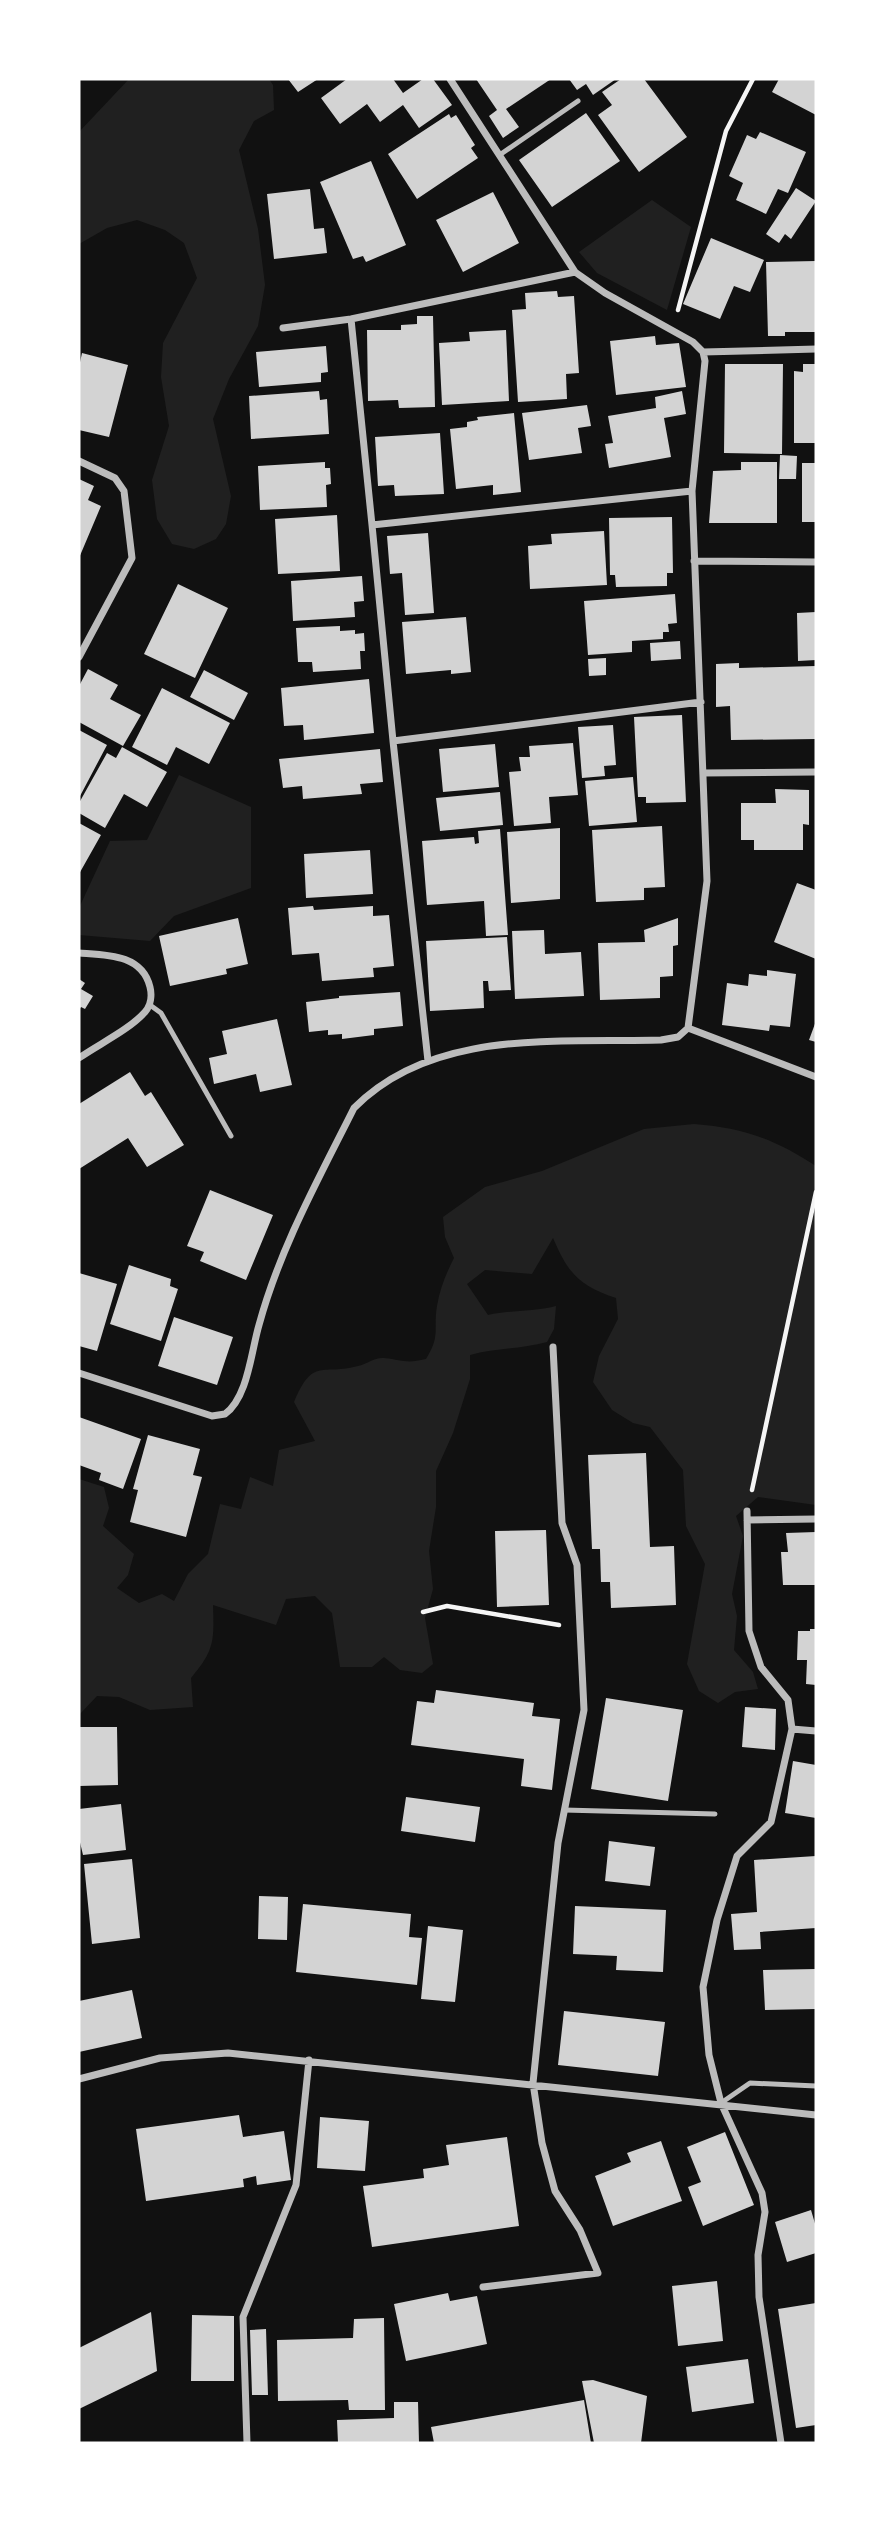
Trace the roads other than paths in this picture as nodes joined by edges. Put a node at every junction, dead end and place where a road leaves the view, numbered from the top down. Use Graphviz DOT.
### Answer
graph roads {
  1 [pos="450,79"];
  2 [pos="578,101"];
  3 [pos="501,153"];
  4 [pos="575,272"];
  5 [pos="351,319"];
  6 [pos="283,328"];
  7 [pos="816,349"];
  8 [pos="703,352"];
  9 [pos="79,461"];
  10 [pos="692,491"];
  11 [pos="372,525"];
  12 [pos="694,561"];
  13 [pos="816,562"];
  14 [pos="79,657"];
  15 [pos="701,702"];
  16 [pos="393,741"];
  17 [pos="816,772"];
  18 [pos="703,773"];
  19 [pos="79,953"];
  20 [pos="150,1005"];
  21 [pos="688,1028"];
  22 [pos="79,1058"];
  23 [pos="428,1061"];
  24 [pos="816,1077"];
  25 [pos="231,1136"];
  26 [pos="554,1347"];
  27 [pos="79,1373"];
  28 [pos="816,1519"];
  29 [pos="792,1729"];
  30 [pos="816,1731"];
  31 [pos="564,1810"];
  32 [pos="715,1814"];
  33 [pos="309,2060"];
  34 [pos="79,2080"];
  35 [pos="533,2083"];
  36 [pos="816,2086"];
  37 [pos="722,2103"];
  38 [pos="816,2115"];
  39 [pos="483,2287"];
  40 [pos="247,2443"];
  41 [pos="781,2443"];
  1 -- 3 [label="street"];
  2 -- 3 [label="lane"];
  3 -- 4 [label="street"];
  4 -- 5 [label="street"];
  4 -- 8 [label="street"];
  5 -- 6 [label="street"];
  5 -- 11 [label="street"];
  7 -- 8 [label="street"];
  8 -- 10 [label="street"];
  9 -- 14 [label="street"];
  10 -- 11 [label="street"];
  10 -- 12 [label="street"];
  11 -- 16 [label="street"];
  12 -- 13 [label="street"];
  12 -- 15 [label="street"];
  15 -- 16 [label="street"];
  15 -- 18 [label="street"];
  16 -- 23 [label="street"];
  17 -- 18 [label="street"];
  18 -- 21 [label="street"];
  19 -- 20 [label="street"];
  20 -- 22 [label="street"];
  20 -- 25 [label="lane"];
  21 -- 23 [label="street"];
  21 -- 24 [label="street"];
  23 -- 27 [label="street"];
  26 -- 31 [label="street"];
  28 -- 29 [label="street"];
  29 -- 30 [label="street"];
  29 -- 37 [label="street"];
  31 -- 32 [label="lane"];
  31 -- 35 [label="street"];
  33 -- 34 [label="street"];
  33 -- 35 [label="street"];
  33 -- 40 [label="street"];
  35 -- 37 [label="street"];
  35 -- 39 [label="street"];
  36 -- 37 [label="lane"];
  37 -- 38 [label="street"];
  37 -- 41 [label="street"];
}
